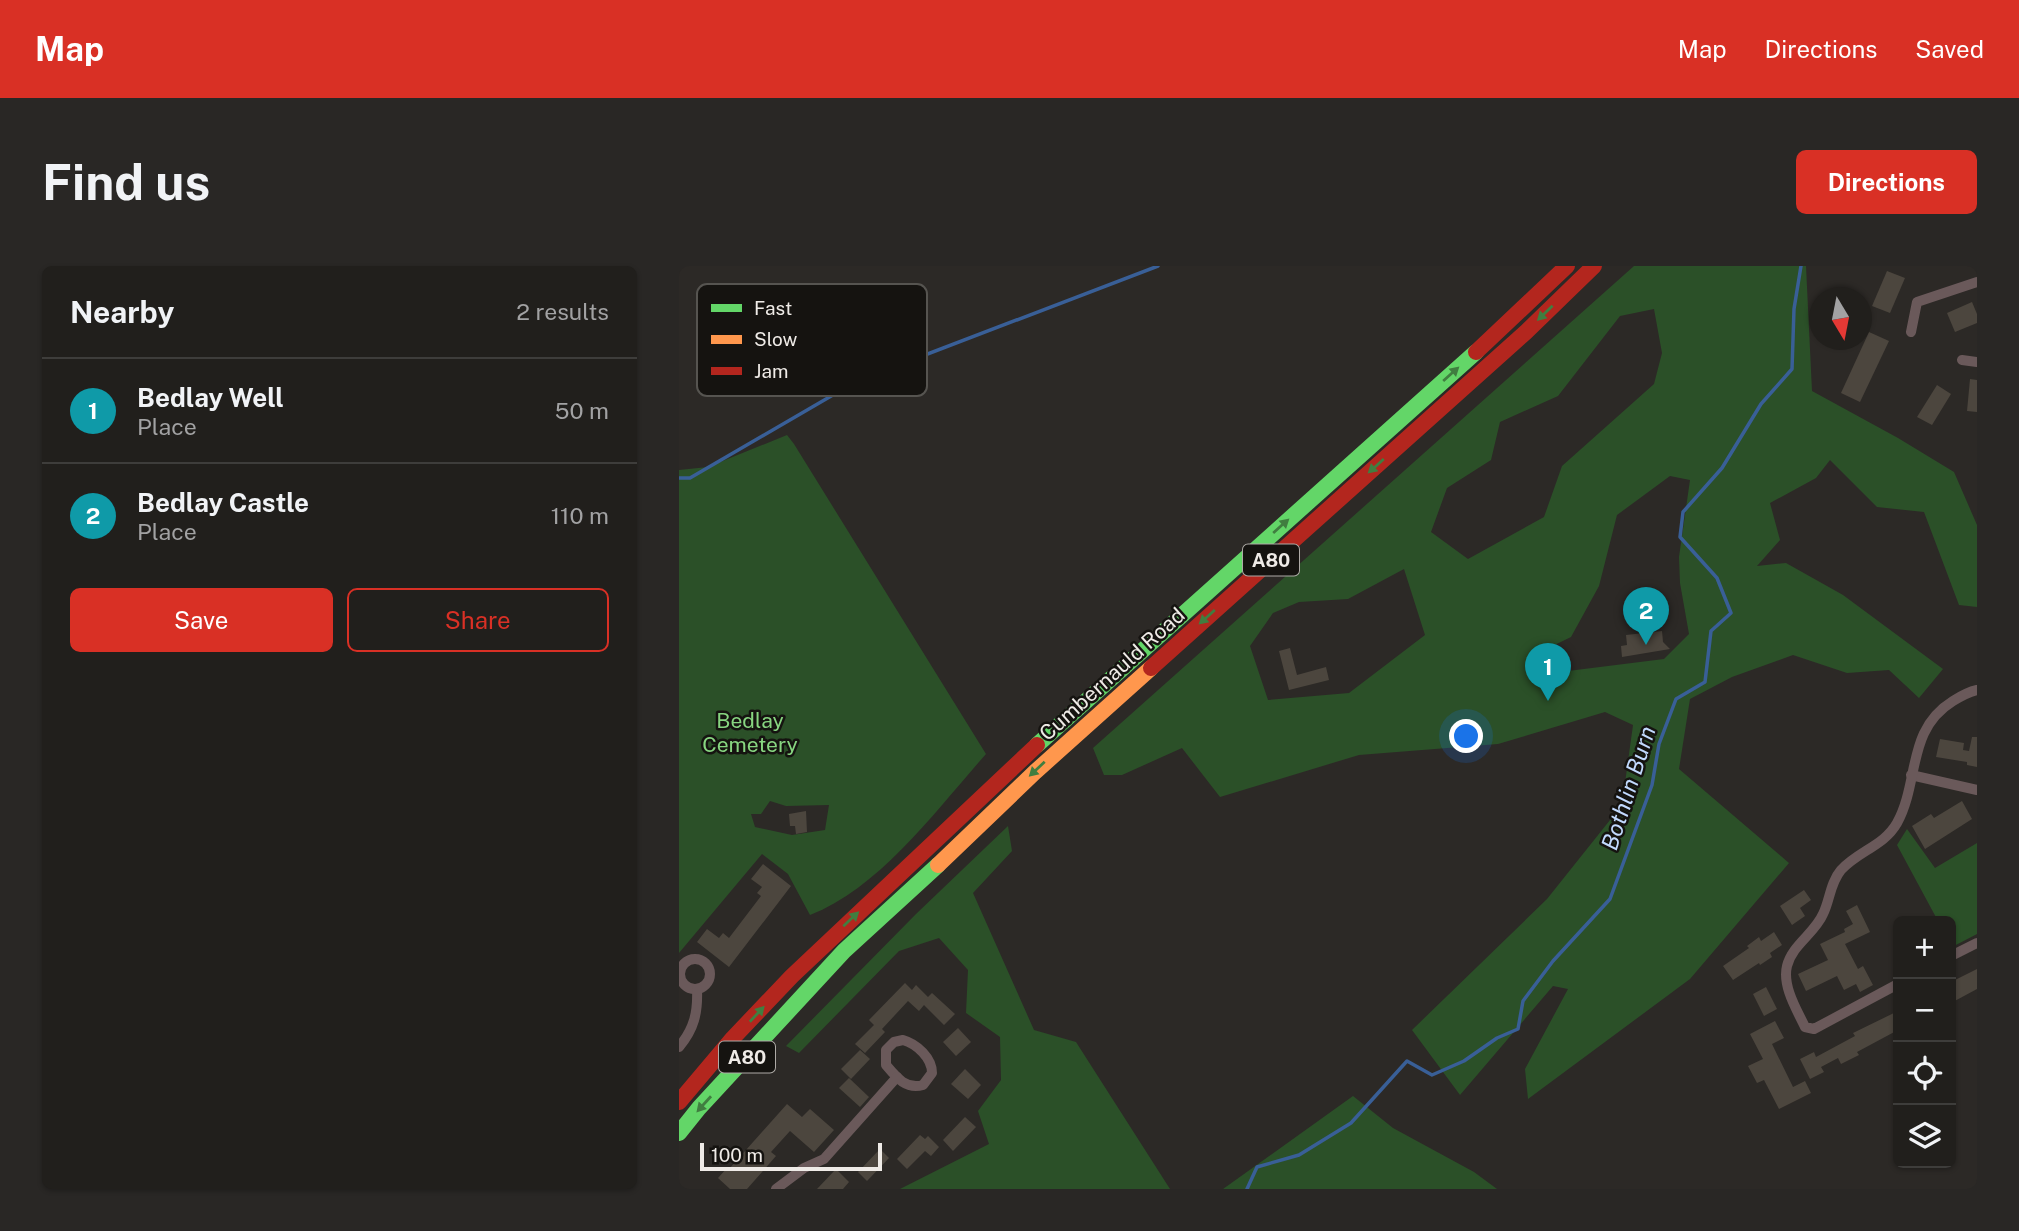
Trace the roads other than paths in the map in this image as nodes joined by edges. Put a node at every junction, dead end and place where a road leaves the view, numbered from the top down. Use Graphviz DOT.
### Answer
graph roads {
  1 [pos="1567,266"];
  2 [pos="1594,266"];
  3 [pos="1977,282"];
  4 [pos="1911,332"];
  5 [pos="1962,360"];
  6 [pos="1977,362"];
  7 [pos="1973,691"];
  8 [pos="1911,775"];
  9 [pos="1977,790"];
  10 [pos="1977,943"];
  11 [pos="1956,954"];
  12 [pos="1893,987"];
  13 [pos="697,989"];
  14 [pos="679,1047"];
  15 [pos="897,1077"];
  16 [pos="679,1102"];
  17 [pos="679,1133"];
  18 [pos="776,1189"];
  16 -- 1 [label="main road, Cumbernauld Road / A80, one-way"];
  2 -- 17 [label="main road, Cumbernauld Road / A80, one-way"];
  3 -- 4 [label="street"];
  5 -- 6 [label="street"];
  7 -- 8 [label="street"];
  8 -- 9 [label="street"];
  8 -- 12 [label="street"];
  10 -- 11 [label="street"];
  13 -- 14 [label="street"];
  15 -- 15 [label="street"];
  15 -- 18 [label="street"];
}
